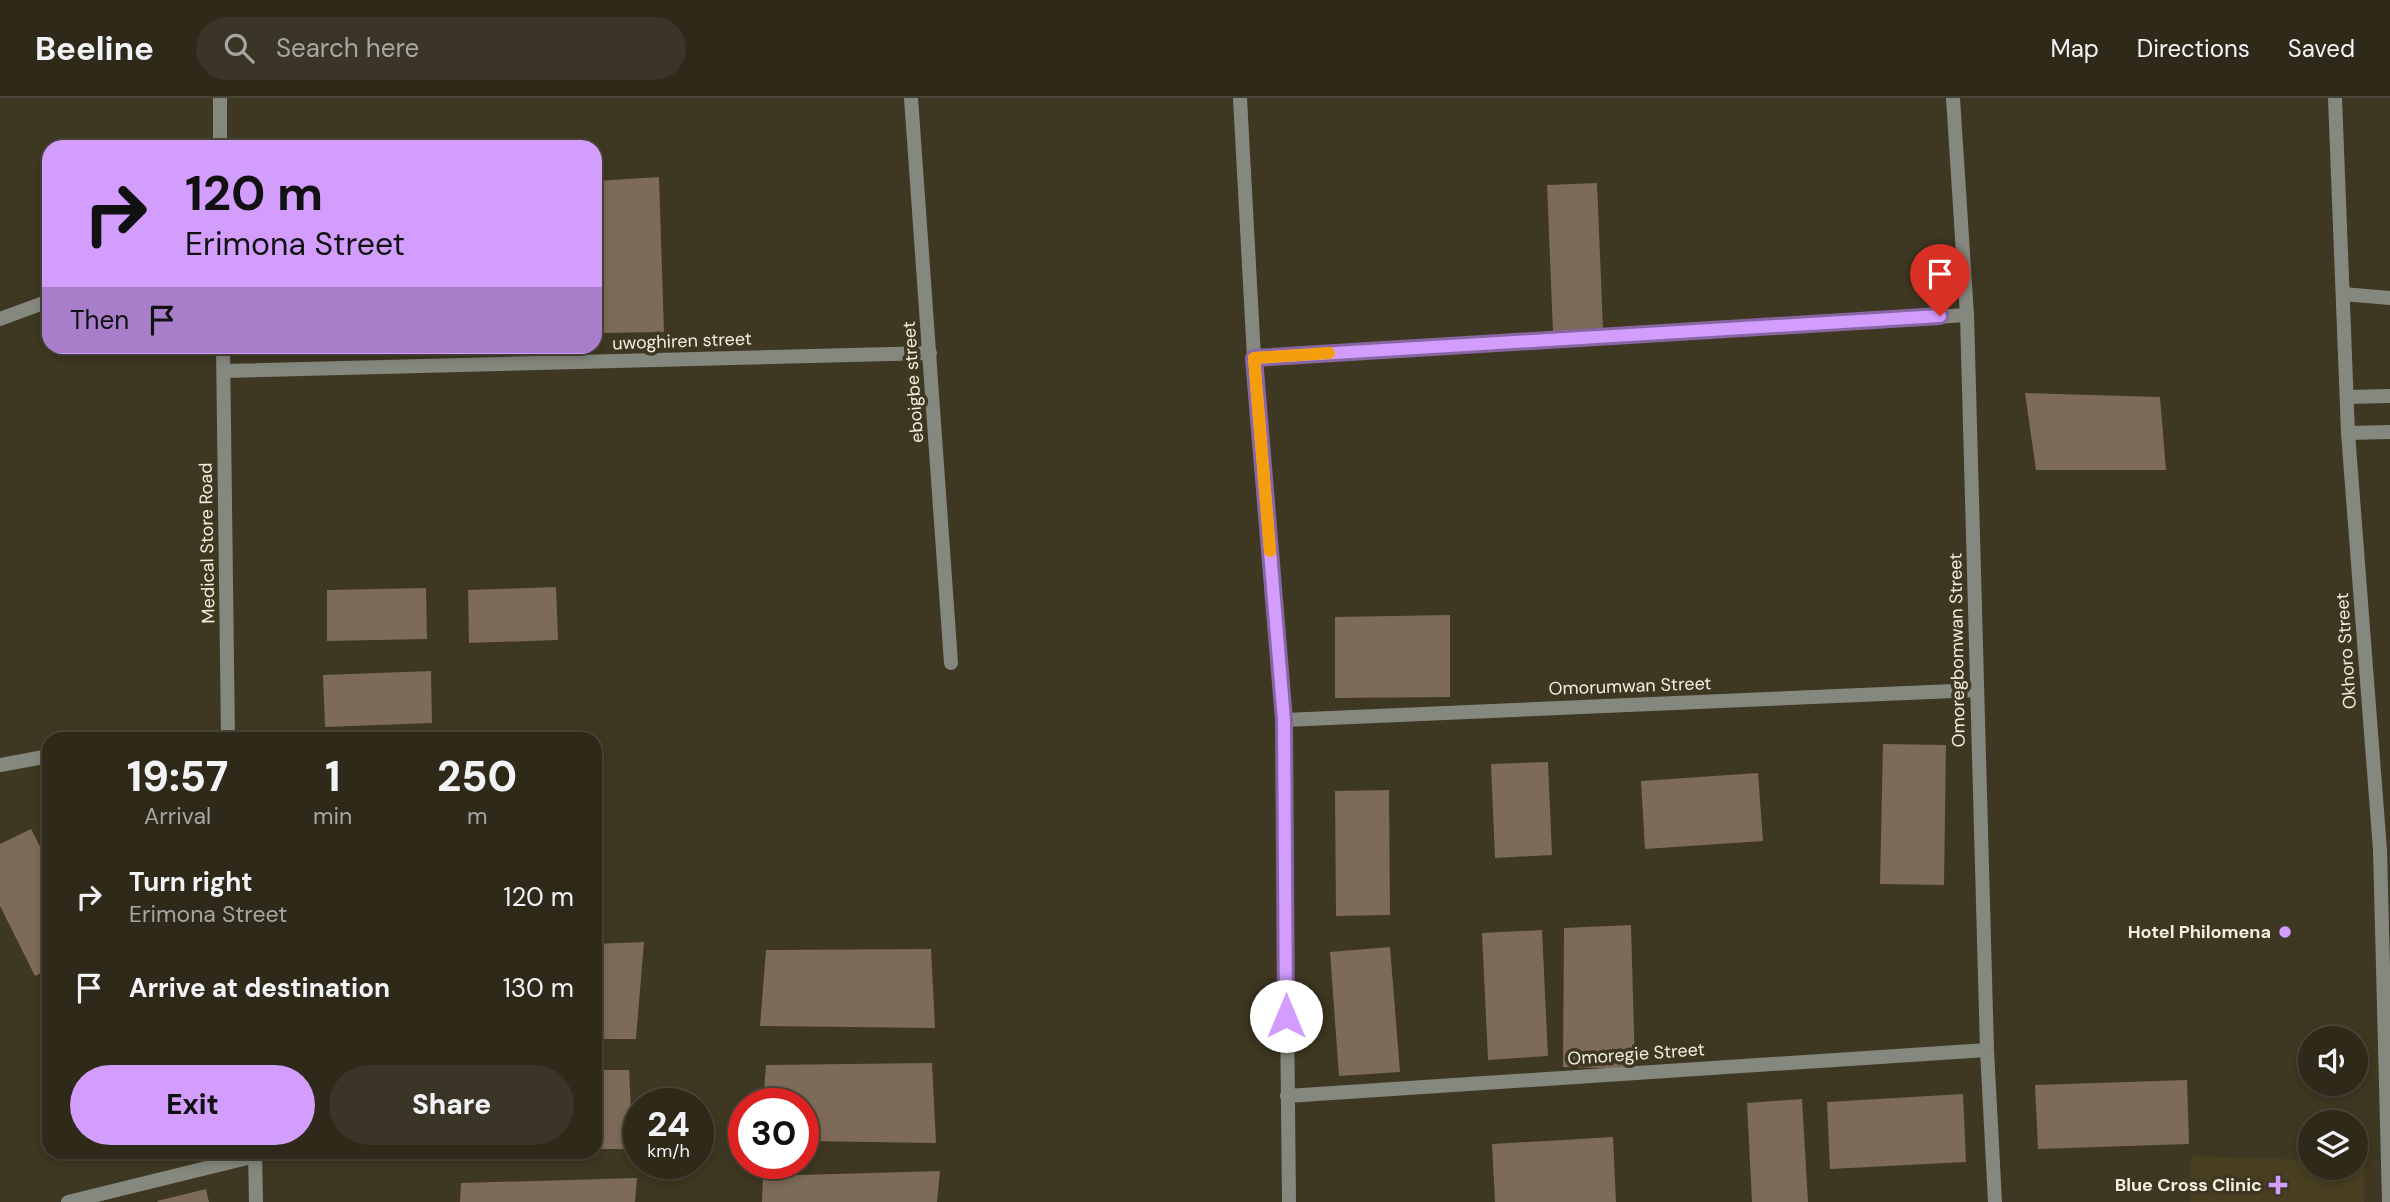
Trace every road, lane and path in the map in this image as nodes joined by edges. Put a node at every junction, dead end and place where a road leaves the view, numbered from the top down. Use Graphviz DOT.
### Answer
graph roads {
  1 [pos="220,98"];
  2 [pos="911,98"];
  3 [pos="1240,98"];
  4 [pos="1953,98"];
  5 [pos="2335,98"];
  6 [pos="220,140"];
  7 [pos="2343,294"];
  8 [pos="2390,298"];
  9 [pos="42,304"];
  10 [pos="1968,315"];
  11 [pos="0,319"];
  12 [pos="930,353"];
  13 [pos="223,354"];
  14 [pos="1254,358"];
  15 [pos="224,371"];
  16 [pos="2390,396"];
  17 [pos="2347,397"];
  18 [pos="2390,432"];
  19 [pos="2348,433"];
  20 [pos="951,663"];
  21 [pos="1977,690"];
  22 [pos="1284,720"];
  23 [pos="228,732"];
  24 [pos="42,757"];
  25 [pos="0,765"];
  26 [pos="2385,849"];
  27 [pos="1987,1049"];
  28 [pos="1287,1096"];
  29 [pos="236,1159"];
  30 [pos="255,1159"];
  31 [pos="68,1202"];
  32 [pos="256,1202"];
  33 [pos="1289,1202"];
  34 [pos="1995,1202"];
  35 [pos="2389,1202"];
  1 -- 6 [label="street"];
  2 -- 12 [label="street, eboigbe street"];
  3 -- 14 [label="street"];
  4 -- 10 [label="street, Omoregbomwan Street"];
  5 -- 7 [label="street, Okhoro Street"];
  7 -- 8 [label="street"];
  7 -- 17 [label="street, Okhoro Street"];
  9 -- 11 [label="street"];
  10 -- 14 [label="street"];
  10 -- 21 [label="street, Omoregbomwan Street"];
  12 -- 15 [label="street, uwoghiren street"];
  12 -- 20 [label="street, eboigbe street"];
  13 -- 15 [label="street, Medical Store Road"];
  14 -- 22 [label="street"];
  15 -- 23 [label="street, Medical Store Road"];
  16 -- 17 [label="street"];
  17 -- 19 [label="street, Okhoro Street"];
  18 -- 19 [label="street"];
  19 -- 26 [label="street, Okhoro Street"];
  21 -- 22 [label="street, Omorumwan Street"];
  21 -- 27 [label="street, Omoregbomwan Street"];
  22 -- 28 [label="street"];
  24 -- 25 [label="street"];
  26 -- 35 [label="street, Okhoro Street"];
  27 -- 28 [label="street, Omoregie Street"];
  27 -- 34 [label="street, Omoregbomwan Street"];
  28 -- 33 [label="street"];
  29 -- 31 [label="street"];
  30 -- 32 [label="street"];
}
